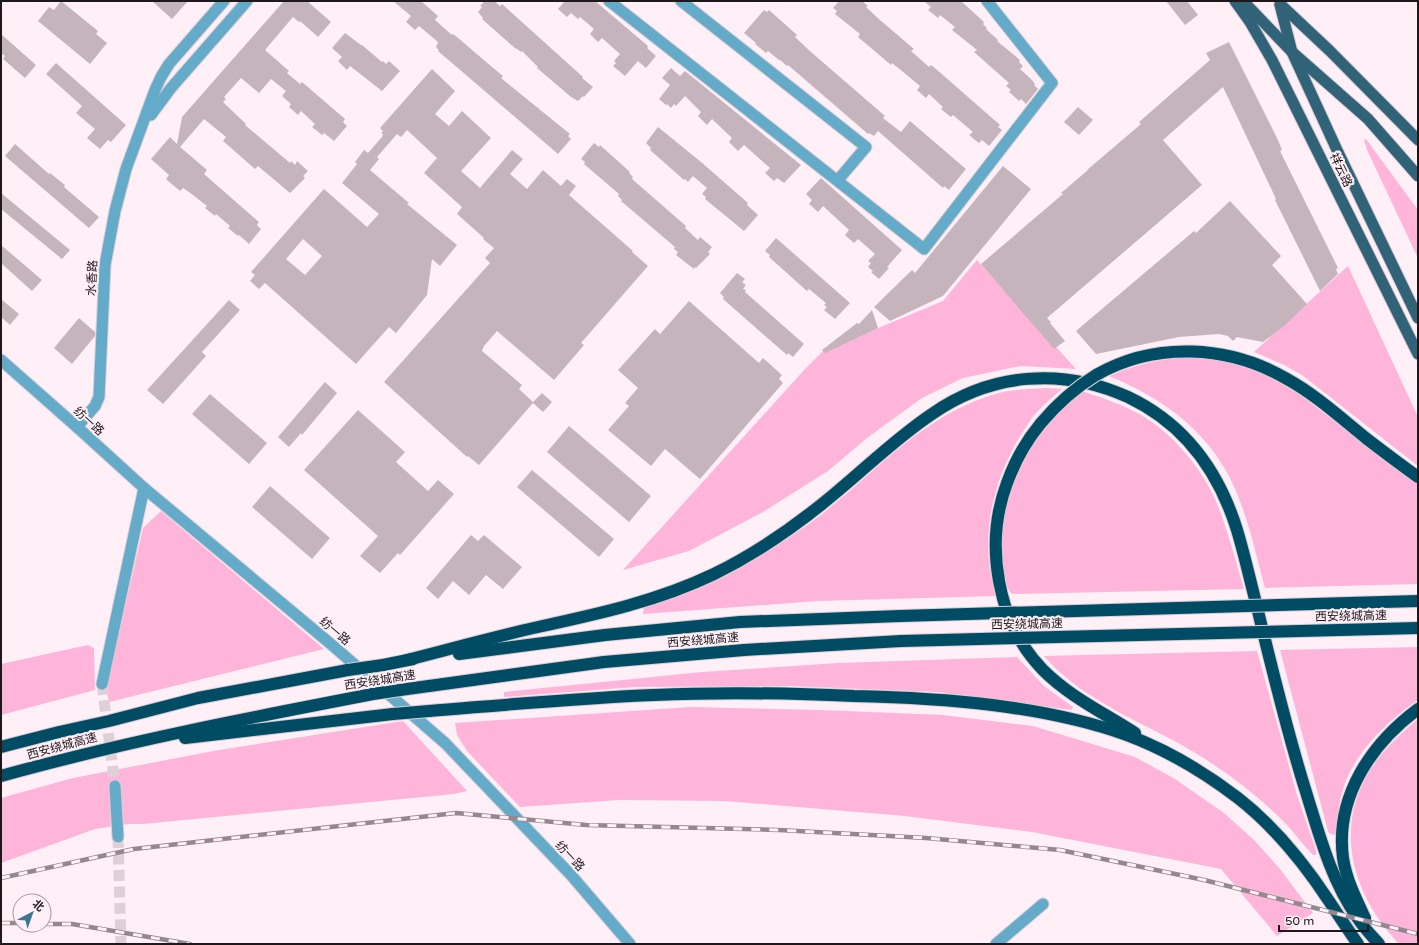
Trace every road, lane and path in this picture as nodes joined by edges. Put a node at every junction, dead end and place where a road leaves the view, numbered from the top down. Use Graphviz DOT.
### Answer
graph roads {
  1 [pos="224,1"];
  2 [pos="247,1"];
  3 [pos="609,1"];
  4 [pos="681,1"];
  5 [pos="987,1"];
  6 [pos="1235,1"];
  7 [pos="1243,1"];
  8 [pos="1279,3"];
  9 [pos="1292,52"];
  10 [pos="142,129"];
  11 [pos="1418,140"];
  12 [pos="1418,176"];
  13 [pos="838,180"];
  14 [pos="1418,318"];
  15 [pos="1418,354"];
  16 [pos="1,360"];
  17 [pos="77,427"];
  18 [pos="1418,477"];
  19 [pos="144,488"];
  20 [pos="1418,601"];
  21 [pos="1418,628"];
  22 [pos="407,660"];
  23 [pos="102,684"];
  24 [pos="1418,709"];
  25 [pos="1,747"];
  26 [pos="112,747"];
  27 [pos="1158,748"];
  28 [pos="1,776"];
  29 [pos="115,786"];
  30 [pos="118,837"];
  31 [pos="1043,904"];
  32 [pos="630,944"];
  33 [pos="996,944"];
  34 [pos="1358,944"];
  35 [pos="1379,944"];
  36 [pos="1383,944"];
  1 -- 10 [label="street, 水香路"];
  2 -- 10 [label="street, 水香路"];
  3 -- 13 [label="street"];
  4 -- 13 [label="street"];
  5 -- 13 [label="street"];
  6 -- 15 [label="main road, 祥云路"];
  7 -- 9 [label="main road"];
  8 -- 9 [label="main road, 祥云路"];
  8 -- 11 [label="main road"];
  9 -- 12 [label="main road"];
  9 -- 14 [label="main road, 祥云路"];
  10 -- 17 [label="street, 水香路"];
  16 -- 17 [label="street, 纺一路"];
  17 -- 19 [label="street, 纺一路"];
  18 -- 27 [label="highway, bridge"];
  19 -- 23 [label="street"];
  19 -- 32 [label="street, 纺一路"];
  20 -- 22 [label="highway, 西安绕城高速, bridge"];
  21 -- 26 [label="highway, 西安绕城高速, bridge"];
  22 -- 25 [label="highway, 西安绕城高速, bridge"];
  22 -- 35 [label="highway"];
  24 -- 36 [label="highway"];
  26 -- 27 [label="highway, bridge"];
  26 -- 28 [label="highway, 西安绕城高速"];
  27 -- 34 [label="highway"];
  29 -- 30 [label="street"];
  31 -- 33 [label="street"];
}
